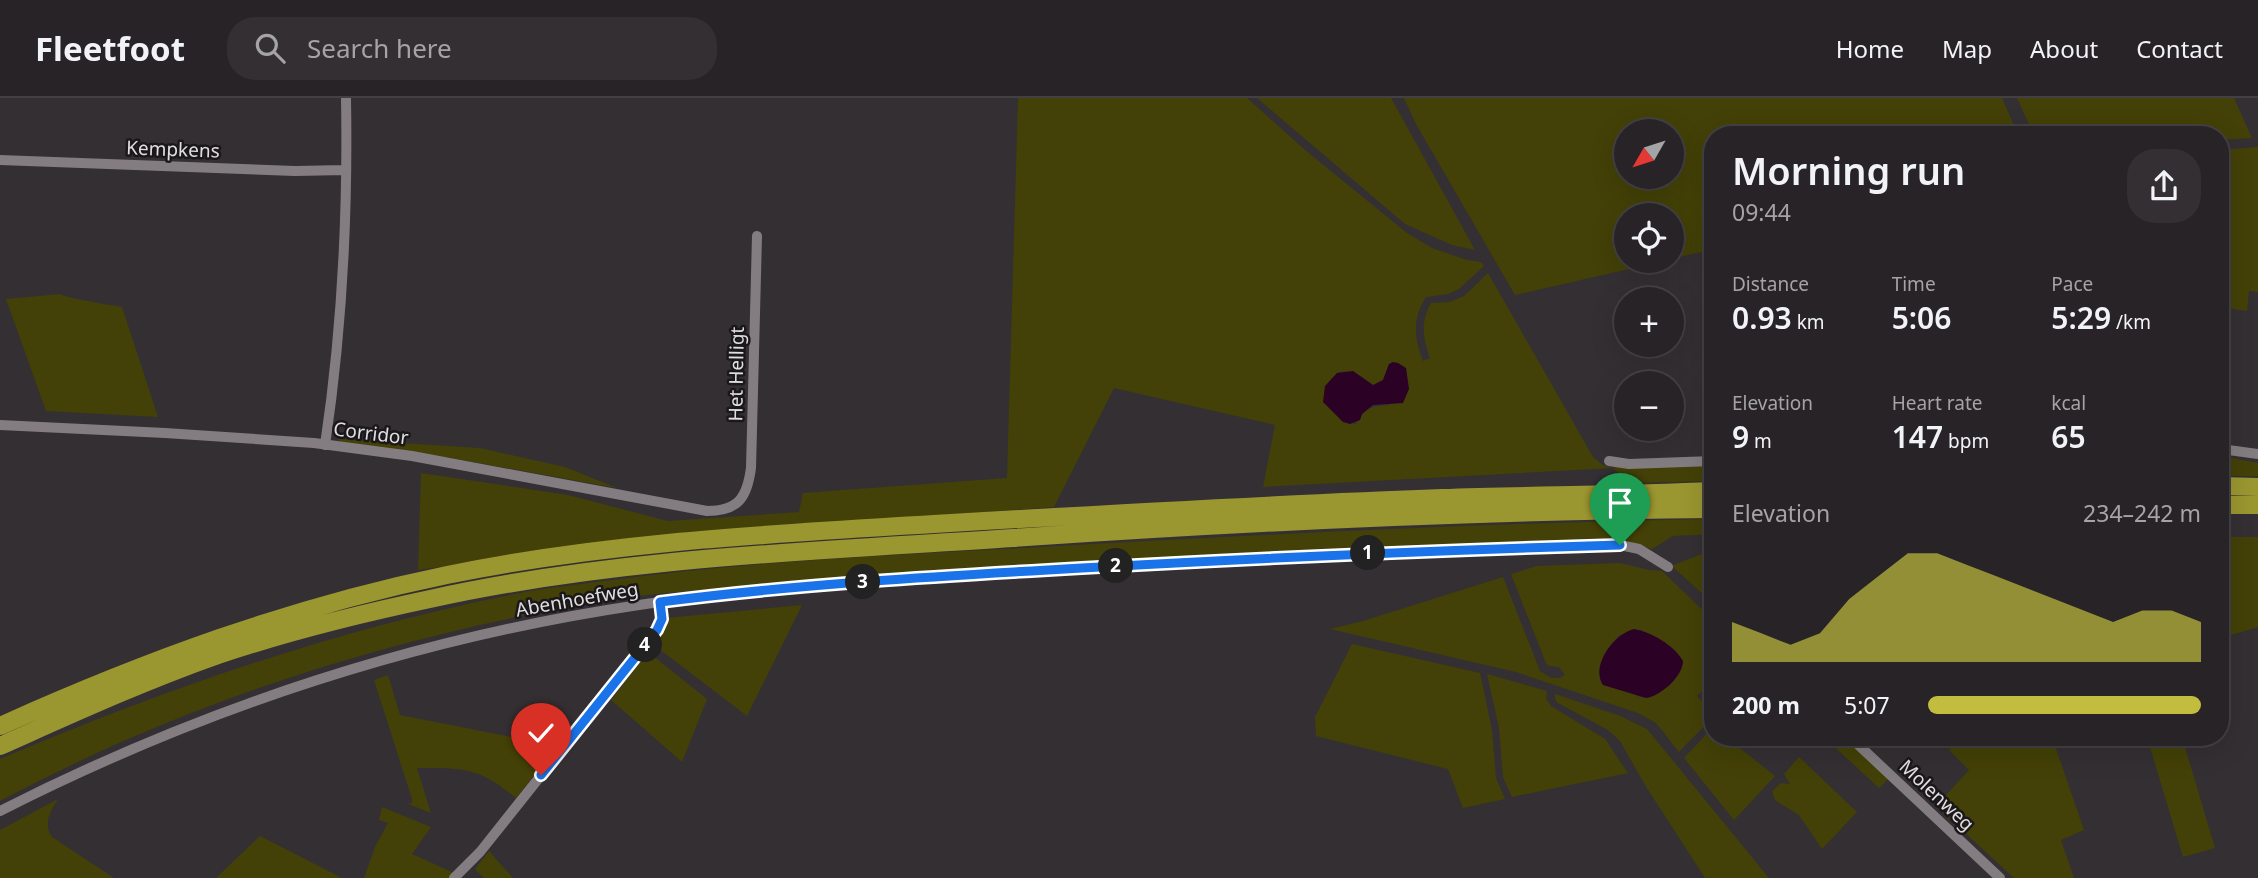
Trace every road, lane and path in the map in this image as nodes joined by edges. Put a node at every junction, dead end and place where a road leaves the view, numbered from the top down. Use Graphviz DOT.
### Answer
graph roads {
  1 [pos="346,98"];
  2 [pos="0,160"];
  3 [pos="345,170"];
  4 [pos="757,236"];
  5 [pos="0,425"];
  6 [pos="325,445"];
  7 [pos="2229,450"];
  8 [pos="2258,454"];
  9 [pos="1609,461"];
  10 [pos="1704,461"];
  11 [pos="2229,486"];
  12 [pos="2258,487"];
  13 [pos="1704,491"];
  14 [pos="2229,505"];
  15 [pos="2258,505"];
  16 [pos="732,507"];
  17 [pos="1704,509"];
  18 [pos="1668,566"];
  19 [pos="660,602"];
  20 [pos="0,726"];
  21 [pos="0,746"];
  22 [pos="1860,746"];
  23 [pos="0,811"];
  24 [pos="454,878"];
  25 [pos="2000,878"];
  1 -- 3 [label="street"];
  2 -- 3 [label="street, Kempkens"];
  3 -- 6 [label="street"];
  4 -- 16 [label="street, Het Helligt"];
  5 -- 6 [label="street, Corridor"];
  6 -- 16 [label="street, Corridor"];
  7 -- 8 [label="street"];
  9 -- 10 [label="street"];
  11 -- 12 [label="highway"];
  13 -- 20 [label="highway"];
  14 -- 15 [label="highway"];
  17 -- 21 [label="highway"];
  18 -- 19 [label="street, Abenhoefweg"];
  19 -- 23 [label="street, Abenhoefweg"];
  19 -- 24 [label="street"];
  22 -- 25 [label="street, Molenweg"];
}
